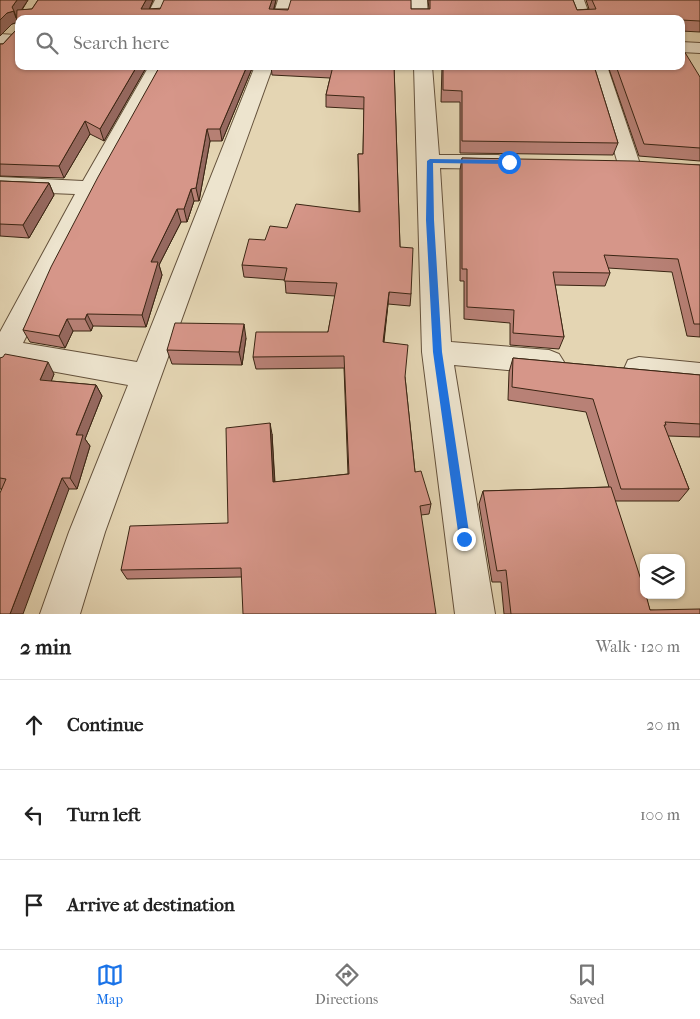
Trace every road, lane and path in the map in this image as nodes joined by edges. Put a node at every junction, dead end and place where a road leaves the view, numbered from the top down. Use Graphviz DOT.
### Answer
graph roads {
  1 [pos="163,0"];
  2 [pos="286,0"];
  3 [pos="419,0"];
  4 [pos="576,0"];
  5 [pos="155,15"];
  6 [pos="281,15"];
  7 [pos="420,15"];
  8 [pos="582,15"];
  9 [pos="685,47"];
  10 [pos="700,48"];
  11 [pos="156,70"];
  12 [pos="262,70"];
  13 [pos="423,70"];
  14 [pos="599,70"];
  15 [pos="430,161"];
  16 [pos="519,162"];
  17 [pos="628,164"];
  18 [pos="0,184"];
  19 [pos="90,188"];
  20 [pos="437,352"];
  21 [pos="2,353"];
  22 [pos="574,364"];
  23 [pos="612,367"];
  24 [pos="700,375"];
  25 [pos="146,376"];
  26 [pos="60,614"];
  27 [pos="475,614"];
  1 -- 5 [label="street"];
  2 -- 6 [label="street"];
  3 -- 7 [label="street"];
  4 -- 8 [label="street"];
  9 -- 10 [label="street"];
  11 -- 19 [label="street"];
  12 -- 25 [label="street"];
  13 -- 15 [label="street"];
  14 -- 17 [label="street"];
  15 -- 16 [label="street"];
  15 -- 20 [label="street"];
  18 -- 19 [label="street"];
  19 -- 21 [label="street"];
  20 -- 22 [label="street"];
  20 -- 27 [label="street"];
  21 -- 25 [label="street"];
  23 -- 24 [label="street"];
  25 -- 26 [label="street"];
}
